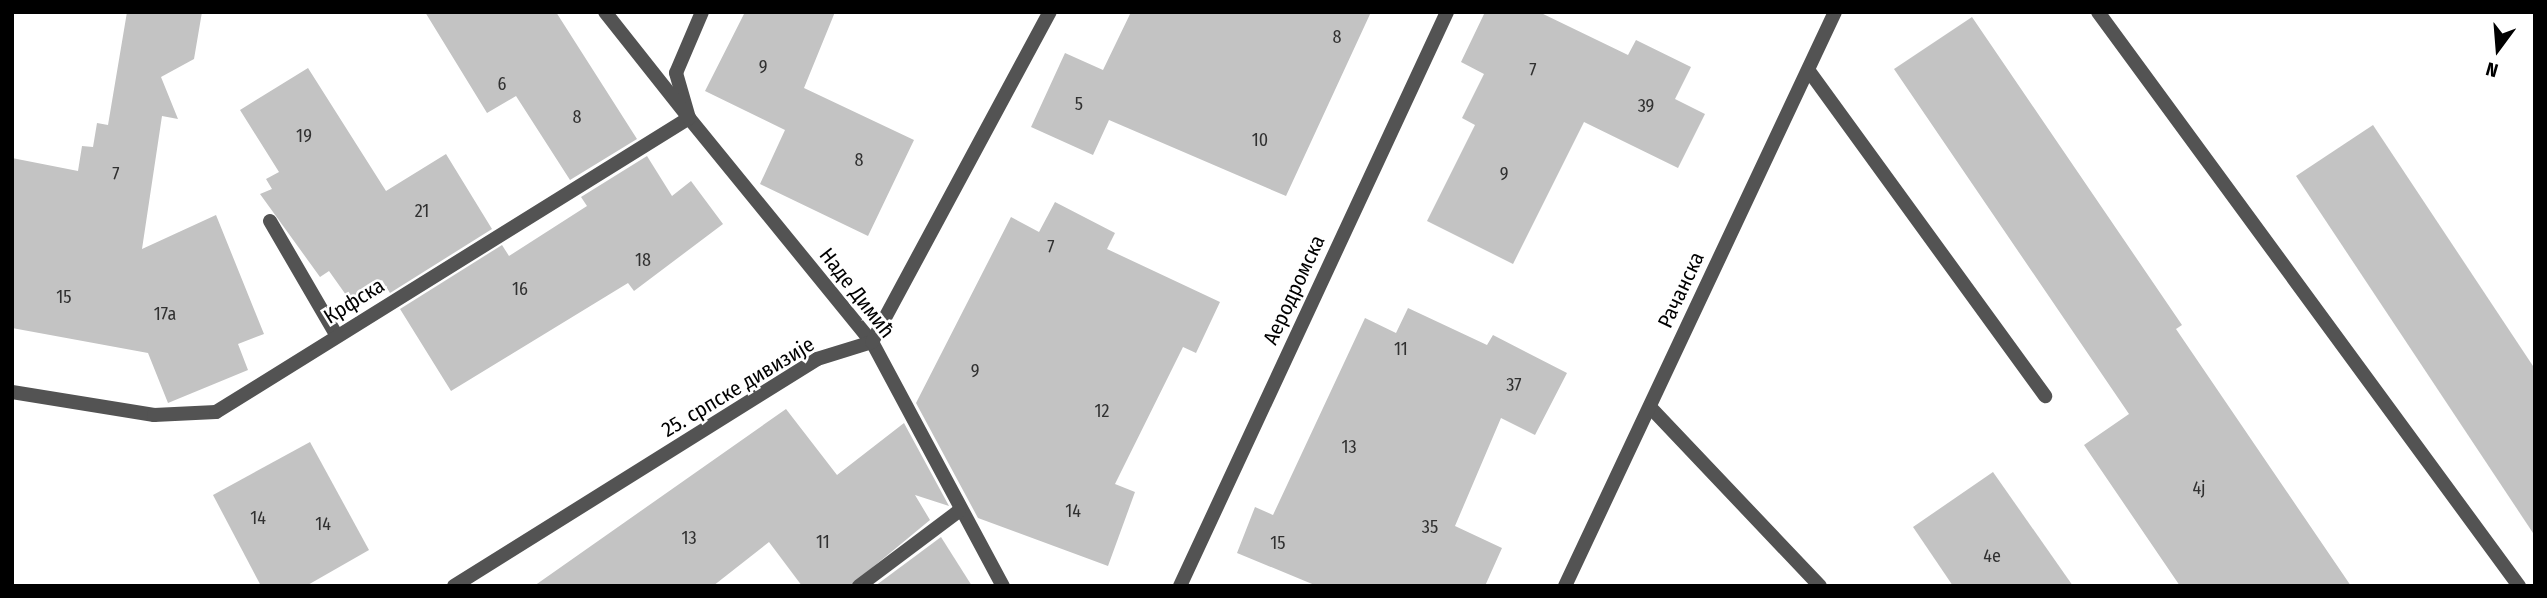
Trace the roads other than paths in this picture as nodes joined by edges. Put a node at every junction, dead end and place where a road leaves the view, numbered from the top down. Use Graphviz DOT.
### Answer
graph roads {
  1 [pos="605,12"];
  2 [pos="702,12"];
  3 [pos="1050,12"];
  4 [pos="1447,12"];
  5 [pos="1835,12"];
  6 [pos="2098,12"];
  7 [pos="1809,71"];
  8 [pos="689,118"];
  9 [pos="270,221"];
  10 [pos="337,336"];
  11 [pos="872,342"];
  12 [pos="12,392"];
  13 [pos="2045,396"];
  14 [pos="1650,407"];
  15 [pos="959,511"];
  16 [pos="454,586"];
  17 [pos="859,586"];
  18 [pos="1003,586"];
  19 [pos="1180,586"];
  20 [pos="1565,586"];
  21 [pos="1820,586"];
  22 [pos="2519,586"];
  1 -- 8 [label="street, Наде Димић"];
  2 -- 8 [label="street, Наде Димић"];
  3 -- 11 [label="street"];
  4 -- 19 [label="street, Аеродромска"];
  5 -- 7 [label="street, Рачанска"];
  6 -- 22 [label="street"];
  7 -- 13 [label="street"];
  7 -- 14 [label="street, Рачанска"];
  8 -- 10 [label="street, Крфска"];
  8 -- 11 [label="street, Наде Димић"];
  9 -- 10 [label="street"];
  10 -- 12 [label="street, Крфска"];
  11 -- 15 [label="street, Наде Димић"];
  11 -- 16 [label="street, 25. српске дивизије"];
  14 -- 20 [label="street, Рачанска"];
  14 -- 21 [label="street"];
  15 -- 17 [label="street"];
  15 -- 18 [label="street, Наде Димић"];
}
